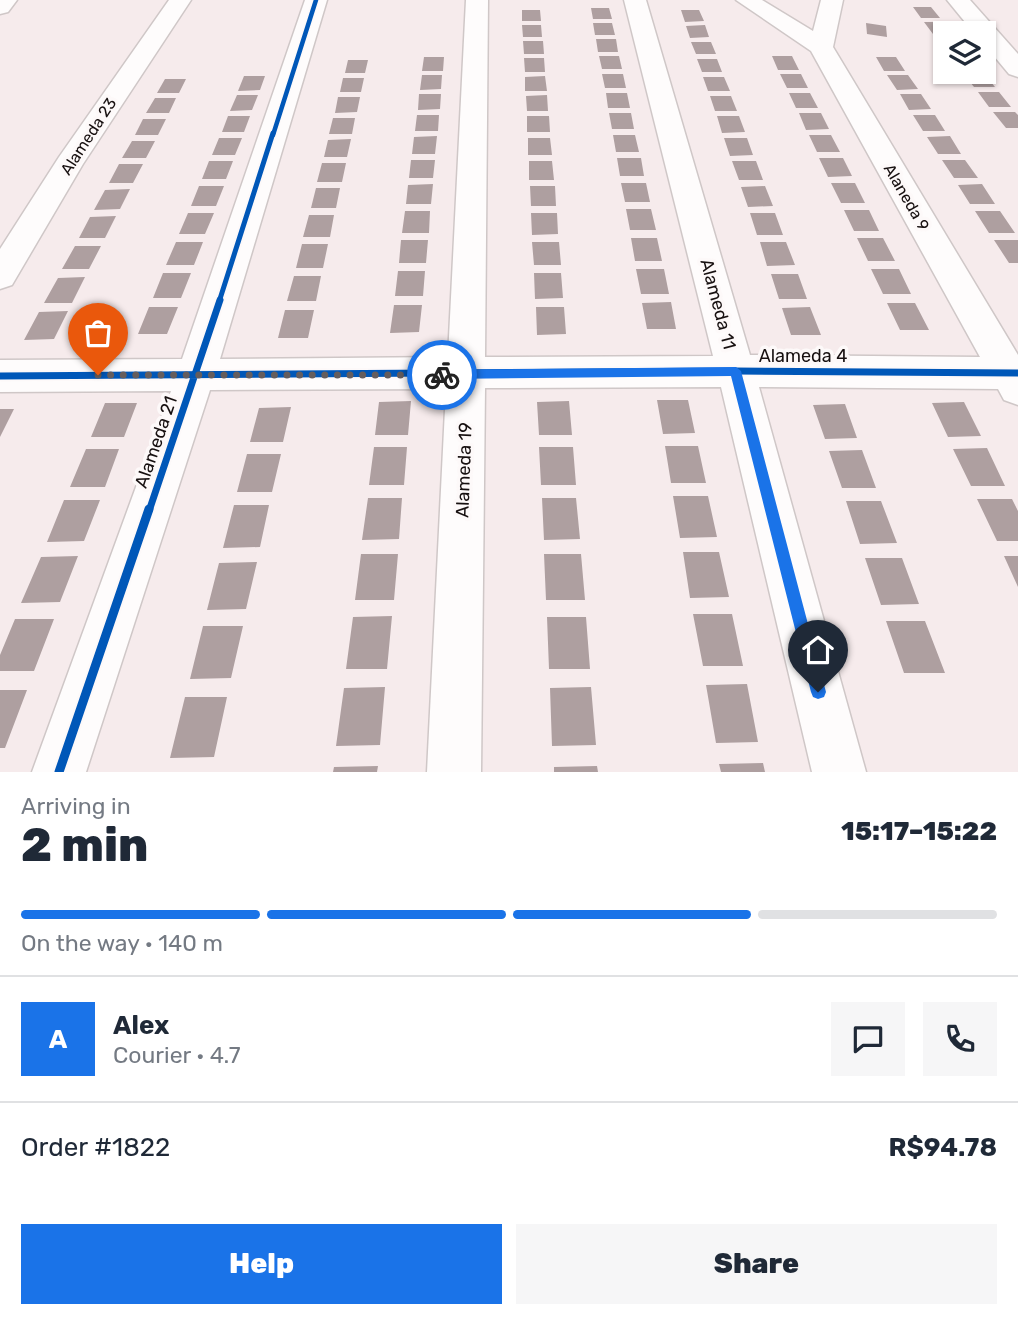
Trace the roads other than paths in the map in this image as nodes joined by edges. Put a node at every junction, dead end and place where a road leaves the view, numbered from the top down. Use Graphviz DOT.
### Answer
graph roads {
  1 [pos="6,0"];
  2 [pos="180,0"];
  3 [pos="316,0"];
  4 [pos="477,0"];
  5 [pos="635,0"];
  6 [pos="747,0"];
  7 [pos="832,0"];
  8 [pos="958,0"];
  9 [pos="0,6"];
  10 [pos="821,47"];
  11 [pos="1018,69"];
  12 [pos="0,276"];
  13 [pos="736,371"];
  14 [pos="196,374"];
  15 [pos="467,375"];
  16 [pos="0,376"];
  17 [pos="1015,378"];
  18 [pos="59,772"];
  19 [pos="454,772"];
  20 [pos="839,772"];
  1 -- 9 [label="street"];
  2 -- 12 [label="street, Alameda 23"];
  3 -- 14 [label="street, Alameda 21"];
  4 -- 15 [label="street, Alameda 19"];
  5 -- 13 [label="street, Alameda 11"];
  6 -- 10 [label="street"];
  7 -- 10 [label="street"];
  8 -- 11 [label="street"];
  10 -- 17 [label="street, Alaneda 9"];
  13 -- 15 [label="street, Alameda 4"];
  13 -- 17 [label="street, Alameda 4"];
  13 -- 20 [label="street, Alameda 11"];
  14 -- 15 [label="street, Alameda 4"];
  14 -- 16 [label="street, Alameda 4"];
  14 -- 18 [label="street, Alameda 21"];
  15 -- 19 [label="street, Alameda 19"];
}
